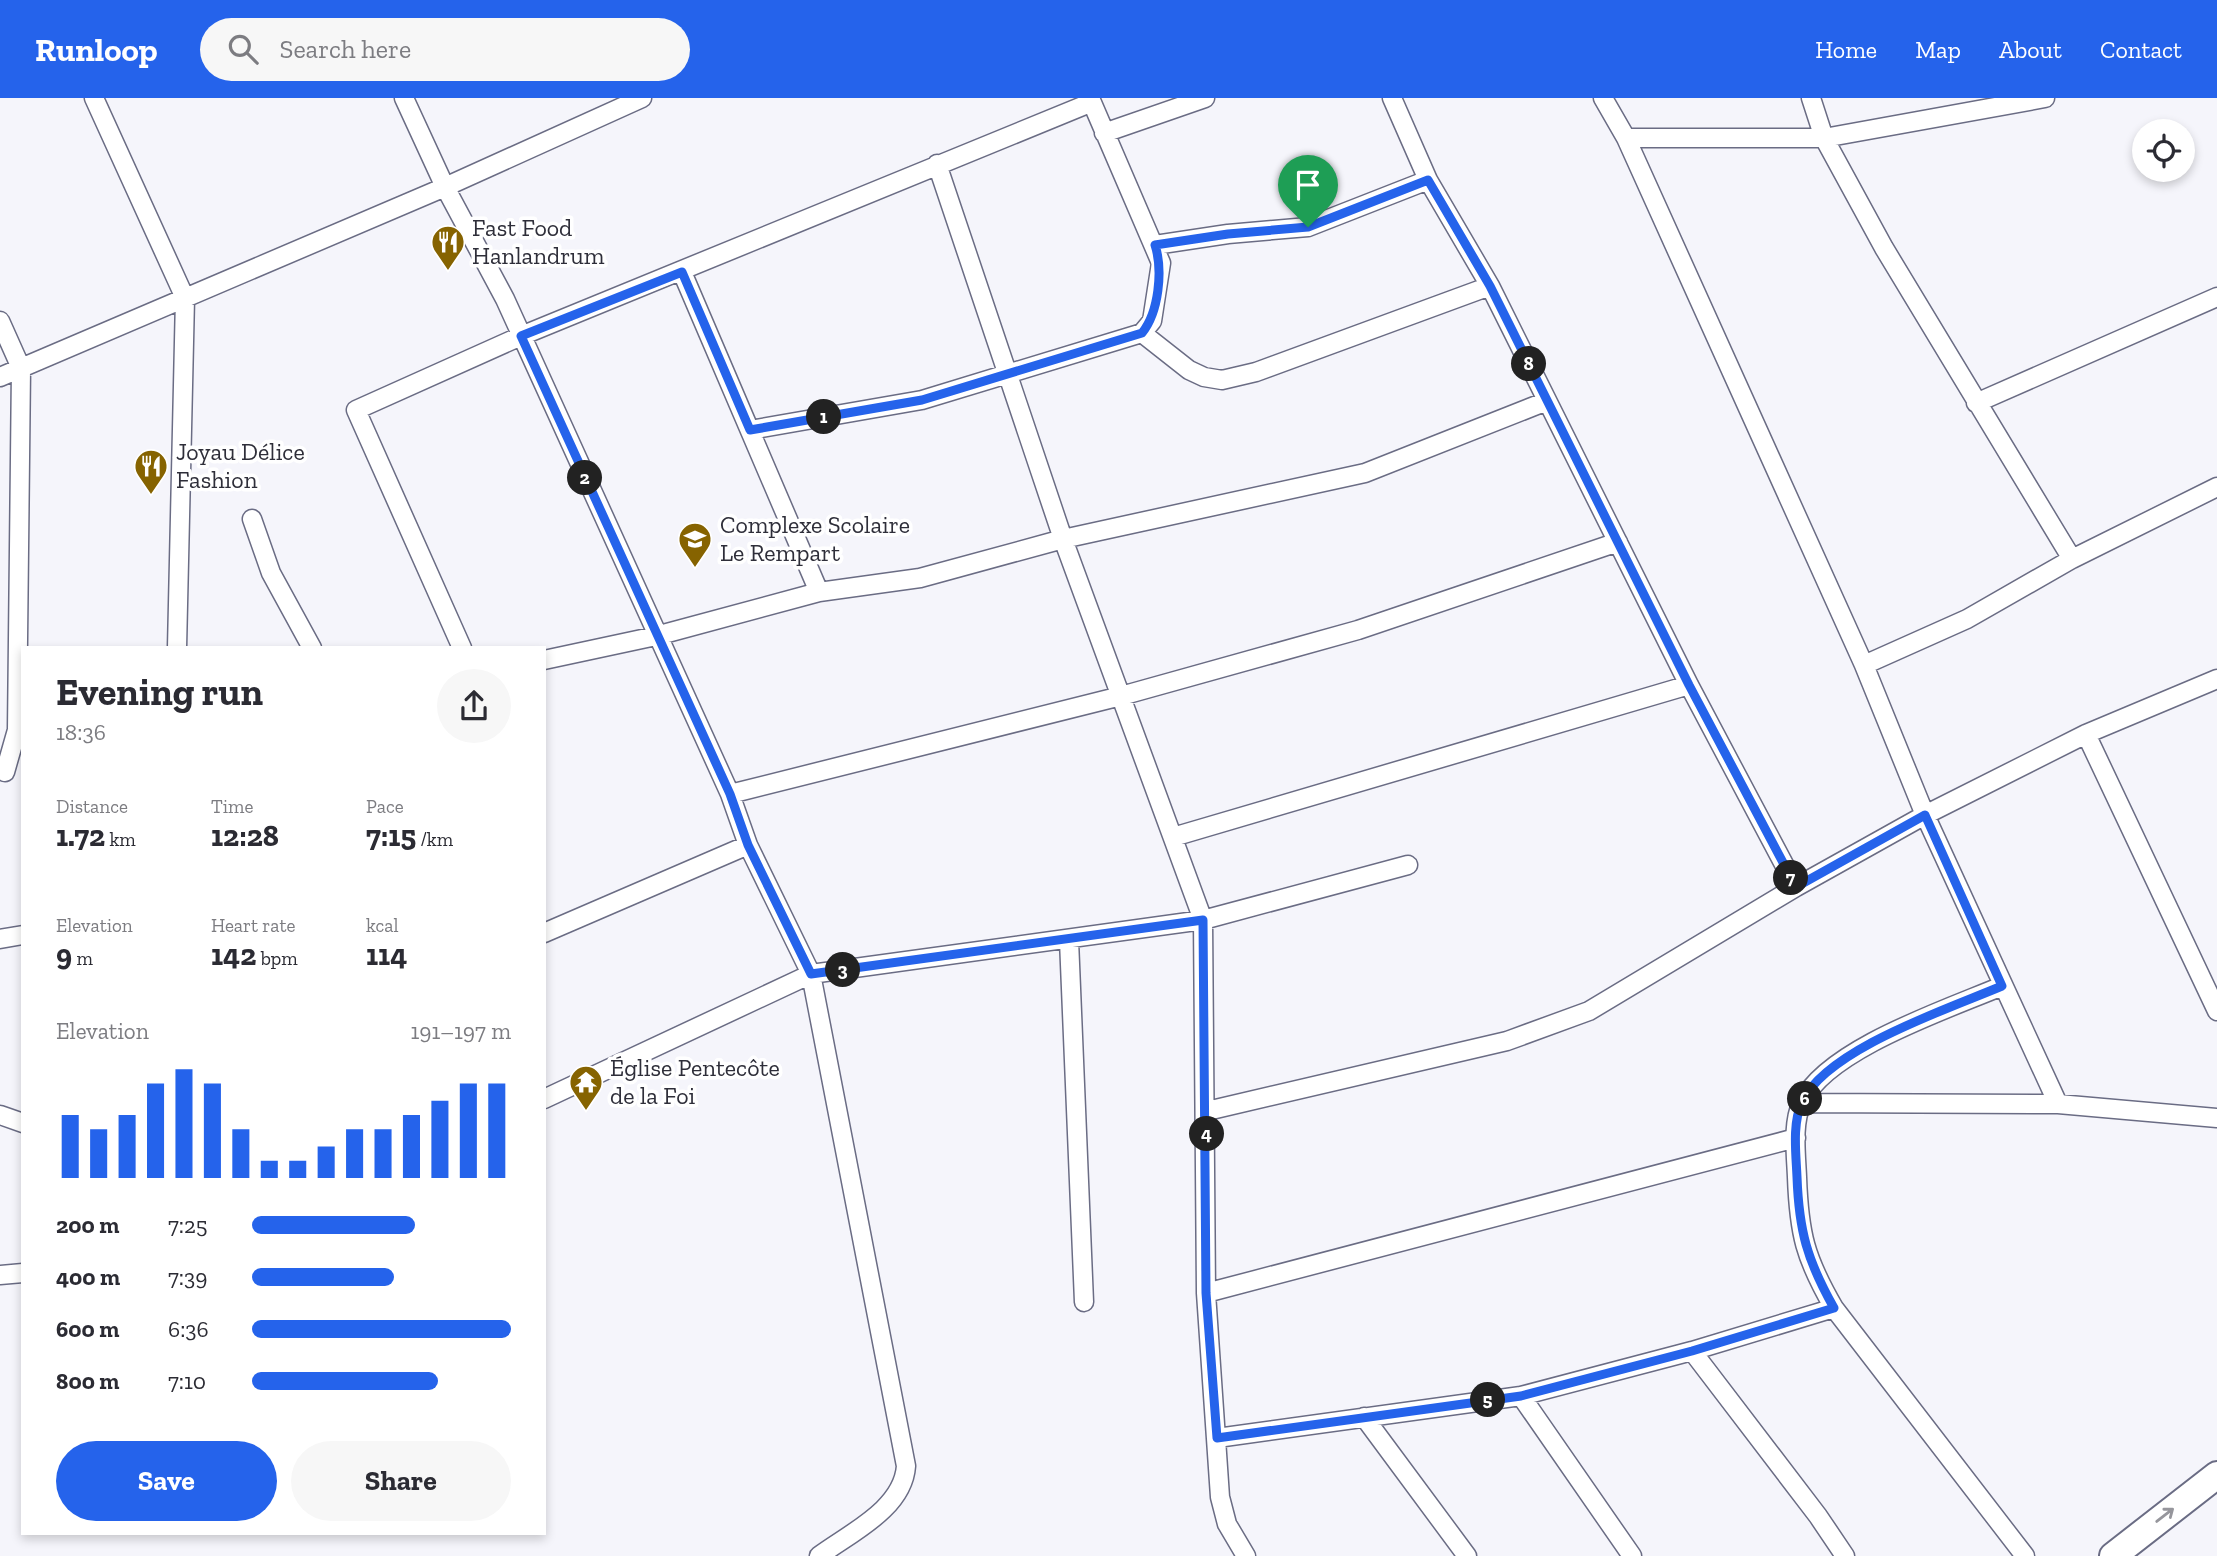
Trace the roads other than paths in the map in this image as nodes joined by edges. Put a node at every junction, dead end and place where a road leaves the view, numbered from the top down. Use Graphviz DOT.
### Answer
graph roads {
  1 [pos="94,98"];
  2 [pos="404,98"];
  3 [pos="642,98"];
  4 [pos="1205,98"];
  5 [pos="1392,98"];
  6 [pos="1604,98"];
  7 [pos="1811,98"];
  8 [pos="2045,98"];
  9 [pos="1090,101"];
  10 [pos="1104,133"];
  11 [pos="1626,138"];
  12 [pos="1824,138"];
  13 [pos="937,164"];
  14 [pos="1428,180"];
  15 [pos="445,187"];
  16 [pos="1155,245"];
  17 [pos="682,272"];
  18 [pos="1490,286"];
  19 [pos="2217,297"];
  20 [pos="185,298"];
  21 [pos="0,321"];
  22 [pos="1142,333"];
  23 [pos="521,336"];
  24 [pos="21,368"];
  25 [pos="1010,375"];
  26 [pos="0,377"];
  27 [pos="1547,401"];
  28 [pos="1976,403"];
  29 [pos="750,430"];
  30 [pos="2217,487"];
  31 [pos="252,519"];
  32 [pos="1063,539"];
  33 [pos="1618,542"];
  34 [pos="2072,559"];
  35 [pos="819,592"];
  36 [pos="656,636"];
  37 [pos="177,646"];
  38 [pos="311,646"];
  39 [pos="461,646"];
  40 [pos="546,660"];
  41 [pos="1864,665"];
  42 [pos="2217,679"];
  43 [pos="1689,685"];
  44 [pos="1121,696"];
  45 [pos="2087,734"];
  46 [pos="9,772"];
  47 [pos="730,794"];
  48 [pos="1925,815"];
  49 [pos="1173,837"];
  50 [pos="748,845"];
  51 [pos="1408,866"];
  52 [pos="1796,887"];
  53 [pos="1203,920"];
  54 [pos="546,932"];
  55 [pos="21,934"];
  56 [pos="0,939"];
  57 [pos="1069,940"];
  58 [pos="811,974"];
  59 [pos="2002,986"];
  60 [pos="2217,1011"];
  61 [pos="546,1098"];
  62 [pos="1802,1103"];
  63 [pos="2058,1104"];
  64 [pos="1207,1111"];
  65 [pos="0,1115"];
  66 [pos="2217,1118"];
  67 [pos="21,1122"];
  68 [pos="1796,1138"];
  69 [pos="21,1272"];
  70 [pos="0,1275"];
  71 [pos="1206,1293"];
  72 [pos="1084,1302"];
  73 [pos="1834,1308"];
  74 [pos="1692,1351"];
  75 [pos="1521,1396"];
  76 [pos="1364,1417"];
  77 [pos="1217,1438"];
  78 [pos="2217,1475"];
  79 [pos="819,1556"];
  80 [pos="1246,1556"];
  81 [pos="1467,1556"];
  82 [pos="1632,1556"];
  83 [pos="1844,1556"];
  84 [pos="2025,1556"];
  85 [pos="2113,1556"];
  1 -- 20 [label="street"];
  2 -- 15 [label="street"];
  3 -- 15 [label="street"];
  4 -- 10 [label="street"];
  5 -- 14 [label="street"];
  6 -- 11 [label="street"];
  7 -- 12 [label="street"];
  8 -- 12 [label="street"];
  9 -- 10 [label="street"];
  9 -- 13 [label="street"];
  10 -- 16 [label="street"];
  11 -- 12 [label="street"];
  11 -- 41 [label="street"];
  12 -- 28 [label="street"];
  13 -- 17 [label="street"];
  13 -- 25 [label="street"];
  14 -- 16 [label="street"];
  14 -- 18 [label="street"];
  15 -- 20 [label="street"];
  15 -- 23 [label="street"];
  16 -- 22 [label="street"];
  17 -- 23 [label="street"];
  17 -- 29 [label="street"];
  18 -- 22 [label="street"];
  18 -- 27 [label="street"];
  19 -- 28 [label="street"];
  20 -- 24 [label="street"];
  20 -- 37 [label="street"];
  21 -- 24 [label="street"];
  22 -- 25 [label="street"];
  23 -- 36 [label="street"];
  23 -- 39 [label="street"];
  24 -- 26 [label="street"];
  24 -- 46 [label="street"];
  25 -- 29 [label="street"];
  25 -- 32 [label="street"];
  27 -- 32 [label="street"];
  27 -- 33 [label="street"];
  28 -- 34 [label="street"];
  29 -- 35 [label="street"];
  30 -- 34 [label="street"];
  31 -- 38 [label="street"];
  32 -- 35 [label="street"];
  32 -- 44 [label="street"];
  33 -- 43 [label="street"];
  33 -- 44 [label="street"];
  34 -- 41 [label="street"];
  35 -- 36 [label="street"];
  36 -- 40 [label="street"];
  36 -- 47 [label="street"];
  41 -- 48 [label="street"];
  42 -- 45 [label="street"];
  43 -- 49 [label="street"];
  43 -- 52 [label="street"];
  44 -- 47 [label="street"];
  44 -- 49 [label="street"];
  45 -- 48 [label="street"];
  45 -- 60 [label="street"];
  47 -- 50 [label="street"];
  48 -- 52 [label="street"];
  48 -- 59 [label="street"];
  49 -- 53 [label="street"];
  50 -- 54 [label="street"];
  50 -- 58 [label="street"];
  51 -- 53 [label="street"];
  52 -- 64 [label="street"];
  53 -- 57 [label="street"];
  53 -- 64 [label="street"];
  55 -- 56 [label="street"];
  57 -- 58 [label="street"];
  57 -- 72 [label="street"];
  58 -- 61 [label="street"];
  58 -- 79 [label="street"];
  59 -- 62 [label="street"];
  59 -- 63 [label="street"];
  62 -- 63 [label="street"];
  62 -- 68 [label="street"];
  63 -- 66 [label="street"];
  64 -- 71 [label="street"];
  65 -- 67 [label="street"];
  68 -- 71 [label="street"];
  68 -- 73 [label="street"];
  69 -- 70 [label="street"];
  71 -- 77 [label="street"];
  73 -- 74 [label="street"];
  73 -- 84 [label="street"];
  74 -- 75 [label="street"];
  74 -- 83 [label="street"];
  75 -- 76 [label="street"];
  75 -- 82 [label="street"];
  76 -- 77 [label="street"];
  76 -- 81 [label="street"];
  77 -- 80 [label="street"];
  85 -- 78 [label="main road, one-way"];
}
